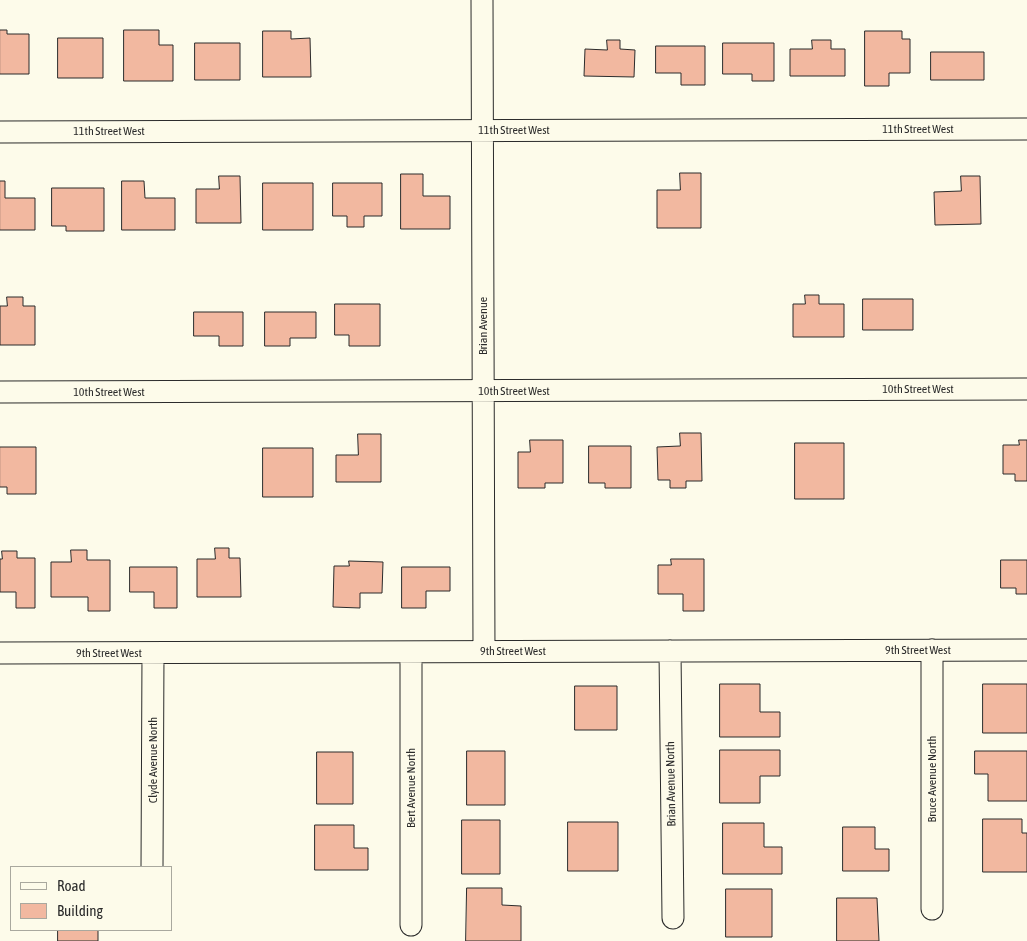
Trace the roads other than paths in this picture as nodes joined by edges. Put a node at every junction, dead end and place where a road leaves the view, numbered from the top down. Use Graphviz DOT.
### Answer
graph roads {
  1 [pos="482,0"];
  2 [pos="1027,129"];
  3 [pos="483,130"];
  4 [pos="0,132"];
  5 [pos="1027,389"];
  6 [pos="483,391"];
  7 [pos="0,392"];
  8 [pos="932,650"];
  9 [pos="1027,650"];
  10 [pos="484,651"];
  11 [pos="670,651"];
  12 [pos="411,652"];
  13 [pos="0,653"];
  14 [pos="153,653"];
  15 [pos="152,866"];
  16 [pos="932,909"];
  17 [pos="673,918"];
  18 [pos="411,925"];
  1 -- 3 [label="street, Brian Avenue"];
  2 -- 3 [label="street, 11th Street West"];
  3 -- 4 [label="street, 11th Street West"];
  3 -- 6 [label="street, Brian Avenue"];
  5 -- 6 [label="street, 10th Street West"];
  6 -- 7 [label="street, 10th Street West"];
  6 -- 10 [label="street, Brian Avenue"];
  8 -- 9 [label="street, 9th Street West"];
  8 -- 11 [label="street, 9th Street West"];
  8 -- 16 [label="street, Bruce Avenue North"];
  10 -- 11 [label="street, 9th Street West"];
  10 -- 12 [label="street, 9th Street West"];
  11 -- 17 [label="street, Brian Avenue North"];
  12 -- 14 [label="street, 9th Street West"];
  12 -- 18 [label="street, Bert Avenue North"];
  13 -- 14 [label="street, 9th Street West"];
  14 -- 15 [label="street, Clyde Avenue North"];
}
